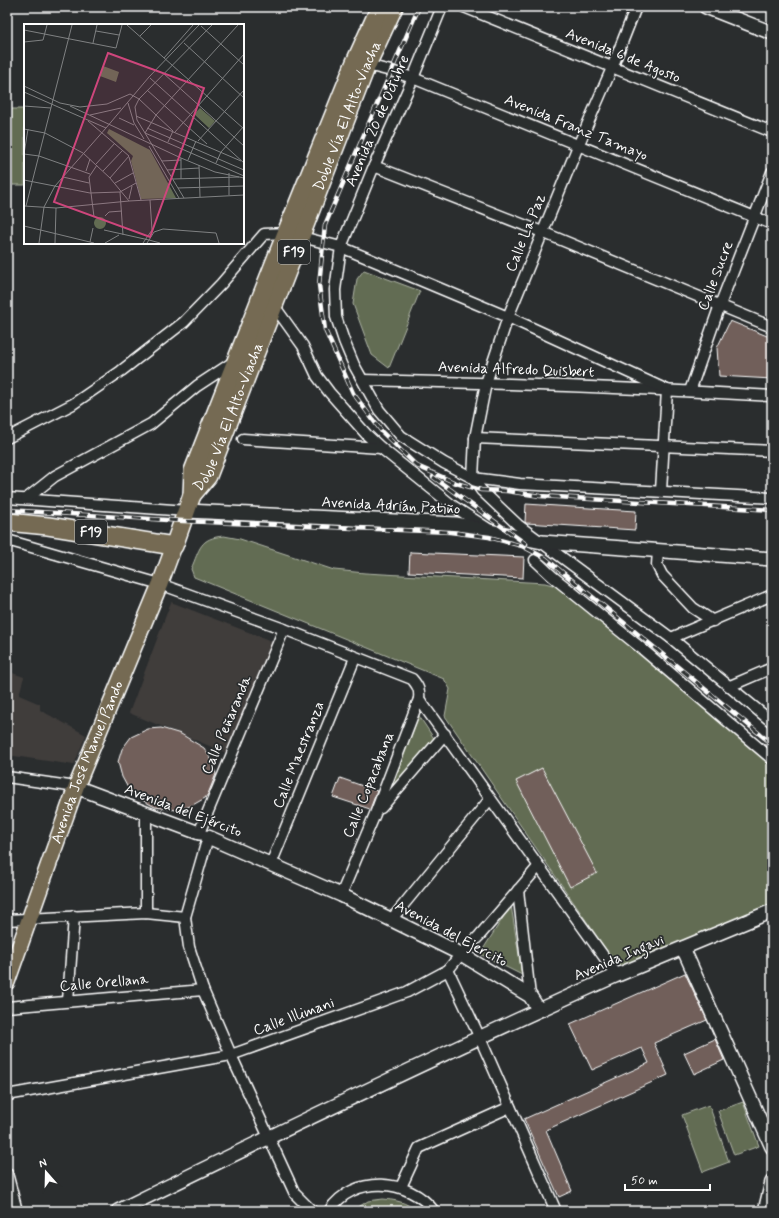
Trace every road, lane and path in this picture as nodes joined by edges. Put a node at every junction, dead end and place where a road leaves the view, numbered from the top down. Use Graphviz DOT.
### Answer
graph roads {
  1 [pos="380,7"];
  2 [pos="394,7"];
  3 [pos="442,7"];
  4 [pos="464,7"];
  5 [pos="636,7"];
  6 [pos="706,7"];
  7 [pos="772,33"];
  8 [pos="367,65"];
  9 [pos="612,68"];
  10 [pos="413,78"];
  11 [pos="772,132"];
  12 [pos="578,146"];
  13 [pos="374,166"];
  14 [pos="772,172"];
  15 [pos="755,217"];
  16 [pos="772,224"];
  17 [pos="542,232"];
  18 [pos="293,235"];
  19 [pos="341,247"];
  20 [pos="720,305"];
  21 [pos="275,307"];
  22 [pos="508,317"];
  23 [pos="772,327"];
  24 [pos="235,361"];
  25 [pos="363,380"];
  26 [pos="486,383"];
  27 [pos="667,390"];
  28 [pos="690,391"];
  29 [pos="772,396"];
  30 [pos="7,438"];
  31 [pos="474,438"];
  32 [pos="243,439"];
  33 [pos="664,446"];
  34 [pos="381,448"];
  35 [pos="772,451"];
  36 [pos="473,478"];
  37 [pos="661,491"];
  38 [pos="192,495"];
  39 [pos="7,498"];
  40 [pos="772,498"];
  41 [pos="26,499"];
  42 [pos="187,511"];
  43 [pos="7,522"];
  44 [pos="492,532"];
  45 [pos="7,540"];
  46 [pos="542,542"];
  47 [pos="174,546"];
  48 [pos="658,551"];
  49 [pos="772,559"];
  50 [pos="535,560"];
  51 [pos="160,584"];
  52 [pos="772,595"];
  53 [pos="713,620"];
  54 [pos="284,629"];
  55 [pos="670,638"];
  56 [pos="355,658"];
  57 [pos="772,668"];
  58 [pos="730,686"];
  59 [pos="419,699"];
  60 [pos="772,722"];
  61 [pos="445,734"];
  62 [pos="772,759"];
  63 [pos="7,777"];
  64 [pos="76,787"];
  65 [pos="490,799"];
  66 [pos="146,813"];
  67 [pos="375,814"];
  68 [pos="203,835"];
  69 [pos="272,864"];
  70 [pos="538,867"];
  71 [pos="518,890"];
  72 [pos="341,895"];
  73 [pos="772,911"];
  74 [pos="146,913"];
  75 [pos="74,916"];
  76 [pos="185,917"];
  77 [pos="7,920"];
  78 [pos="30,920"];
  79 [pos="392,920"];
  80 [pos="683,948"];
  81 [pos="461,954"];
  82 [pos="448,970"];
  83 [pos="617,975"];
  84 [pos="7,982"];
  85 [pos="203,990"];
  86 [pos="530,996"];
  87 [pos="68,1001"];
  88 [pos="7,1007"];
  89 [pos="539,1010"];
  90 [pos="480,1038"];
  91 [pos="231,1055"];
  92 [pos="7,1094"];
  93 [pos="510,1106"];
  94 [pos="268,1137"];
  95 [pos="772,1147"];
  96 [pos="7,1173"];
  97 [pos="772,1182"];
  98 [pos="401,1187"];
  99 [pos="17,1211"];
  100 [pos="118,1211"];
  101 [pos="312,1211"];
  102 [pos="329,1211"];
  103 [pos="434,1211"];
  104 [pos="556,1211"];
  105 [pos="764,1211"];
  1 -- 18 [label="highway, Doble Vía El Alto-Viacha / F19"];
  2 -- 8 [label="highway, Doble Vía El Alto-Viacha / F19"];
  3 -- 10 [label="street, Avenida 20 de Octubre"];
  4 -- 9 [label="street, Avenida 6 de Agosto"];
  5 -- 9 [label="street, Calle La Paz"];
  6 -- 7 [label="street"];
  8 -- 10 [label="street, Avenida Franz Tamayo"];
  8 -- 18 [label="highway, Doble Vía El Alto-Viacha / F19"];
  9 -- 11 [label="street, Avenida 6 de Agosto"];
  9 -- 12 [label="street, Calle La Paz"];
  10 -- 12 [label="street, Avenida Franz Tamayo"];
  10 -- 13 [label="street, Avenida 20 de Octubre"];
  12 -- 15 [label="street, Avenida Franz Tamayo"];
  12 -- 17 [label="street, Calle La Paz"];
  13 -- 17 [label="street"];
  13 -- 19 [label="street, Avenida 20 de Octubre"];
  14 -- 15 [label="street, Calle Sucre"];
  15 -- 16 [label="street, Avenida Franz Tamayo"];
  15 -- 20 [label="street, Calle Sucre"];
  17 -- 20 [label="street"];
  17 -- 22 [label="street, Calle La Paz"];
  18 -- 19 [label="street"];
  18 -- 21 [label="highway, Doble Vía El Alto-Viacha / F19"];
  18 -- 24 [label="highway, Doble Vía El Alto-Viacha / F19"];
  18 -- 30 [label="street"];
  19 -- 22 [label="street"];
  19 -- 25 [label="street, Avenida 20 de Octubre"];
  20 -- 23 [label="street"];
  20 -- 28 [label="street, Calle Sucre"];
  21 -- 34 [label="street"];
  21 -- 38 [label="highway, Doble Vía El Alto-Viacha / F19"];
  22 -- 26 [label="street, Calle La Paz"];
  22 -- 27 [label="street"];
  24 -- 38 [label="highway, Doble Vía El Alto-Viacha / F19"];
  24 -- 41 [label="street"];
  25 -- 26 [label="street, Avenida Alfredo Quisbert"];
  25 -- 36 [label="street, Avenida 20 de Octubre"];
  26 -- 27 [label="street, Avenida Alfredo Quisbert"];
  26 -- 31 [label="street, Calle La Paz"];
  27 -- 28 [label="street, Avenida Alfredo Quisbert"];
  27 -- 33 [label="street"];
  28 -- 29 [label="street, Avenida Alfredo Quisbert"];
  31 -- 33 [label="street"];
  31 -- 36 [label="street, Calle La Paz"];
  32 -- 34 [label="street"];
  33 -- 35 [label="street"];
  33 -- 37 [label="street"];
  34 -- 44 [label="street"];
  36 -- 37 [label="street"];
  36 -- 46 [label="street"];
  37 -- 40 [label="street"];
  38 -- 42 [label="highway, F19"];
  39 -- 41 [label="street, Avenida Adrián Patiño"];
  41 -- 42 [label="street, Avenida Adrián Patiño"];
  42 -- 44 [label="street, Avenida Adrián Patiño"];
  42 -- 47 [label="highway, F19"];
  43 -- 47 [label="highway, F19"];
  44 -- 46 [label="street, Avenida Adrián Patiño"];
  45 -- 51 [label="street"];
  46 -- 48 [label="street, Avenida Adrián Patiño"];
  46 -- 55 [label="street"];
  47 -- 51 [label="main road, Avenida José Manuel Pando"];
  48 -- 49 [label="street, Avenida Adrián Patiño"];
  48 -- 53 [label="street"];
  50 -- 62 [label="street"];
  51 -- 54 [label="street"];
  51 -- 64 [label="main road, Avenida José Manuel Pando"];
  52 -- 53 [label="street"];
  53 -- 55 [label="street"];
  54 -- 56 [label="street"];
  54 -- 68 [label="street, Calle Peñaranda"];
  55 -- 58 [label="street"];
  56 -- 59 [label="street, Calle Copacabana"];
  56 -- 69 [label="street, Calle Maestranza"];
  57 -- 58 [label="street"];
  58 -- 60 [label="street"];
  59 -- 61 [label="street"];
  59 -- 67 [label="street, Calle Copacabana"];
  61 -- 65 [label="street"];
  61 -- 67 [label="street"];
  63 -- 64 [label="street, Avenida del Ejército"];
  64 -- 66 [label="street, Avenida del Ejército"];
  64 -- 78 [label="main road, Avenida José Manuel Pando"];
  65 -- 70 [label="street"];
  65 -- 79 [label="street"];
  66 -- 68 [label="street, Avenida del Ejército"];
  66 -- 74 [label="street"];
  67 -- 72 [label="street, Calle Copacabana"];
  68 -- 69 [label="street, Avenida del Ejército"];
  68 -- 76 [label="street, Calle Peñaranda"];
  69 -- 72 [label="street, Avenida del Ejército"];
  70 -- 71 [label="street, Calle Illimani"];
  70 -- 83 [label="street"];
  71 -- 81 [label="street, Calle Illimani"];
  71 -- 86 [label="street"];
  72 -- 79 [label="street, Avenida del Ejercito"];
  73 -- 80 [label="street, Avenida Ingavi"];
  74 -- 75 [label="street"];
  74 -- 76 [label="street"];
  75 -- 78 [label="street"];
  75 -- 87 [label="street"];
  76 -- 85 [label="street, Calle Peñaranda"];
  77 -- 78 [label="street"];
  78 -- 84 [label="main road, Avenida José Manuel Pando"];
  79 -- 81 [label="street, Avenida del Ejercito"];
  80 -- 83 [label="street, Avenida Ingavi"];
  80 -- 95 [label="street"];
  81 -- 82 [label="street, Calle Illimani"];
  81 -- 86 [label="street, Avenida del Ejercito"];
  82 -- 90 [label="street"];
  82 -- 91 [label="street, Calle Illimani"];
  83 -- 89 [label="street, Avenida Ingavi"];
  85 -- 87 [label="street, Calle Orellana"];
  85 -- 91 [label="street, Calle Peñaranda"];
  86 -- 89 [label="street, Avenida del Ejercito"];
  87 -- 88 [label="street, Calle Orellana"];
  89 -- 90 [label="street, Avenida Ingavi"];
  90 -- 93 [label="street"];
  90 -- 94 [label="street, Avenida Ingavi"];
  91 -- 92 [label="street, Calle Illimani"];
  91 -- 94 [label="street, Calle Peñaranda"];
  93 -- 98 [label="street"];
  93 -- 104 [label="street"];
  94 -- 100 [label="street, Avenida Ingavi"];
  94 -- 101 [label="street, Calle Peñaranda"];
  96 -- 99 [label="street"];
  97 -- 105 [label="street"];
  98 -- 102 [label="street"];
  98 -- 103 [label="street"];
}
